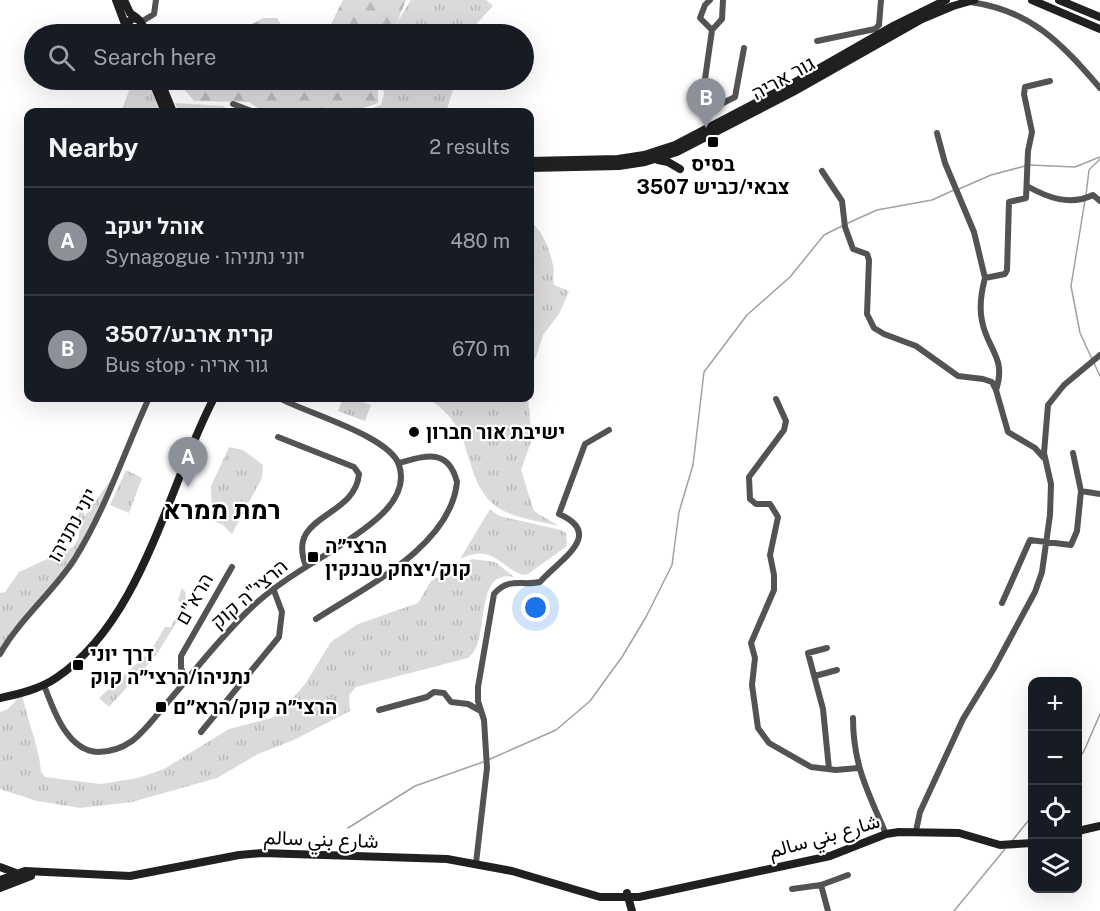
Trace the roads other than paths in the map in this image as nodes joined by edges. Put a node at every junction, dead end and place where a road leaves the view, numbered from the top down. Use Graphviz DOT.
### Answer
graph roads {
  1 [pos="116,0"];
  2 [pos="124,0"];
  3 [pos="156,0"];
  4 [pos="710,0"];
  5 [pos="723,0"];
  6 [pos="881,0"];
  7 [pos="946,0"];
  8 [pos="1032,0"];
  9 [pos="1059,0"];
  10 [pos="970,1"];
  11 [pos="1100,17"];
  12 [pos="125,24"];
  13 [pos="134,24"];
  14 [pos="137,24"];
  15 [pos="144,24"];
  16 [pos="1100,29"];
  17 [pos="712,30"];
  18 [pos="817,41"];
  19 [pos="744,48"];
  20 [pos="1050,81"];
  21 [pos="1100,88"];
  22 [pos="156,90"];
  23 [pos="164,90"];
  24 [pos="233,104"];
  25 [pos="163,108"];
  26 [pos="171,108"];
  27 [pos="244,108"];
  28 [pos="937,134"];
  29 [pos="655,160"];
  30 [pos="534,161"];
  31 [pos="534,168"];
  32 [pos="680,169"];
  33 [pos="822,171"];
  34 [pos="1027,186"];
  35 [pos="1100,201"];
  36 [pos="985,278"];
  37 [pos="1100,355"];
  38 [pos="996,390"];
  39 [pos="776,399"];
  40 [pos="147,402"];
  41 [pos="212,402"];
  42 [pos="288,402"];
  43 [pos="609,430"];
  44 [pos="278,437"];
  45 [pos="1073,453"];
  46 [pos="1044,457"];
  47 [pos="399,463"];
  48 [pos="1081,491"];
  49 [pos="1100,494"];
  50 [pos="1046,542"];
  51 [pos="306,566"];
  52 [pos="232,567"];
  53 [pos="273,588"];
  54 [pos="1002,603"];
  55 [pos="316,619"];
  56 [pos="109,623"];
  57 [pos="827,648"];
  58 [pos="0,654"];
  59 [pos="837,670"];
  60 [pos="815,676"];
  61 [pos="187,680"];
  62 [pos="44,685"];
  63 [pos="0,694"];
  64 [pos="0,698"];
  65 [pos="379,710"];
  66 [pos="479,710"];
  67 [pos="852,718"];
  68 [pos="201,732"];
  69 [pos="858,768"];
  70 [pos="829,769"];
  71 [pos="1100,826"];
  72 [pos="1082,830"];
  73 [pos="916,831"];
  74 [pos="886,834"];
  75 [pos="1028,843"];
  76 [pos="476,863"];
  77 [pos="0,867"];
  78 [pos="17,873"];
  79 [pos="43,873"];
  80 [pos="848,875"];
  81 [pos="2,881"];
  82 [pos="821,885"];
  83 [pos="792,889"];
  84 [pos="628,896"];
  85 [pos="628,911"];
  86 [pos="632,911"];
  87 [pos="828,911"];
  1 -- 12 [label="street"];
  2 -- 14 [label="street"];
  3 -- 15 [label="street"];
  4 -- 17 [label="street"];
  5 -- 17 [label="street"];
  6 -- 18 [label="street"];
  7 -- 30 [label="street, גור אריה"];
  8 -- 16 [label="street"];
  9 -- 11 [label="street"];
  10 -- 21 [label="street"];
  10 -- 29 [label="street, גור אריה"];
  12 -- 13 [label="street"];
  17 -- 19 [label="street"];
  20 -- 34 [label="street"];
  22 -- 25 [label="street"];
  23 -- 26 [label="street"];
  24 -- 27 [label="street"];
  28 -- 36 [label="street"];
  29 -- 31 [label="street, גור אריה"];
  29 -- 32 [label="street"];
  33 -- 38 [label="street"];
  34 -- 35 [label="street"];
  34 -- 36 [label="street"];
  36 -- 38 [label="street"];
  37 -- 46 [label="street"];
  38 -- 46 [label="street"];
  39 -- 70 [label="street"];
  40 -- 58 [label="street, יוני נתניהו"];
  41 -- 56 [label="street"];
  42 -- 47 [label="street"];
  43 -- 66 [label="street"];
  44 -- 51 [label="street"];
  45 -- 48 [label="street"];
  46 -- 50 [label="street"];
  47 -- 51 [label="street, הרצי\"ה קוק"];
  47 -- 55 [label="street"];
  48 -- 49 [label="street"];
  48 -- 50 [label="street"];
  50 -- 54 [label="street"];
  50 -- 73 [label="street"];
  51 -- 53 [label="street, הרצי\"ה קוק"];
  52 -- 61 [label="street, הרא\"ם"];
  53 -- 61 [label="street, הרצי\"ה קוק"];
  53 -- 68 [label="street"];
  56 -- 62 [label="street"];
  56 -- 63 [label="street"];
  57 -- 60 [label="street"];
  59 -- 60 [label="street"];
  60 -- 70 [label="street"];
  61 -- 62 [label="street, הרצי\"ה קוק"];
  62 -- 64 [label="street"];
  65 -- 66 [label="street"];
  66 -- 76 [label="street"];
  67 -- 69 [label="street"];
  69 -- 70 [label="street"];
  69 -- 74 [label="street"];
  71 -- 72 [label="street"];
  73 -- 74 [label="street, شارع بني سالم"];
  73 -- 75 [label="street, شارع بني سالم"];
  74 -- 84 [label="street, شارع بني سالم"];
  76 -- 79 [label="street, شارع بني سالم"];
  76 -- 84 [label="street, شارع بني سالم"];
  77 -- 78 [label="street"];
  77 -- 81 [label="street"];
  78 -- 79 [label="street, شارع بني سالم"];
  78 -- 81 [label="street"];
  79 -- 81 [label="street"];
  80 -- 82 [label="street"];
  82 -- 83 [label="street"];
  82 -- 87 [label="street"];
  84 -- 85 [label="street"];
  84 -- 86 [label="street"];
}
